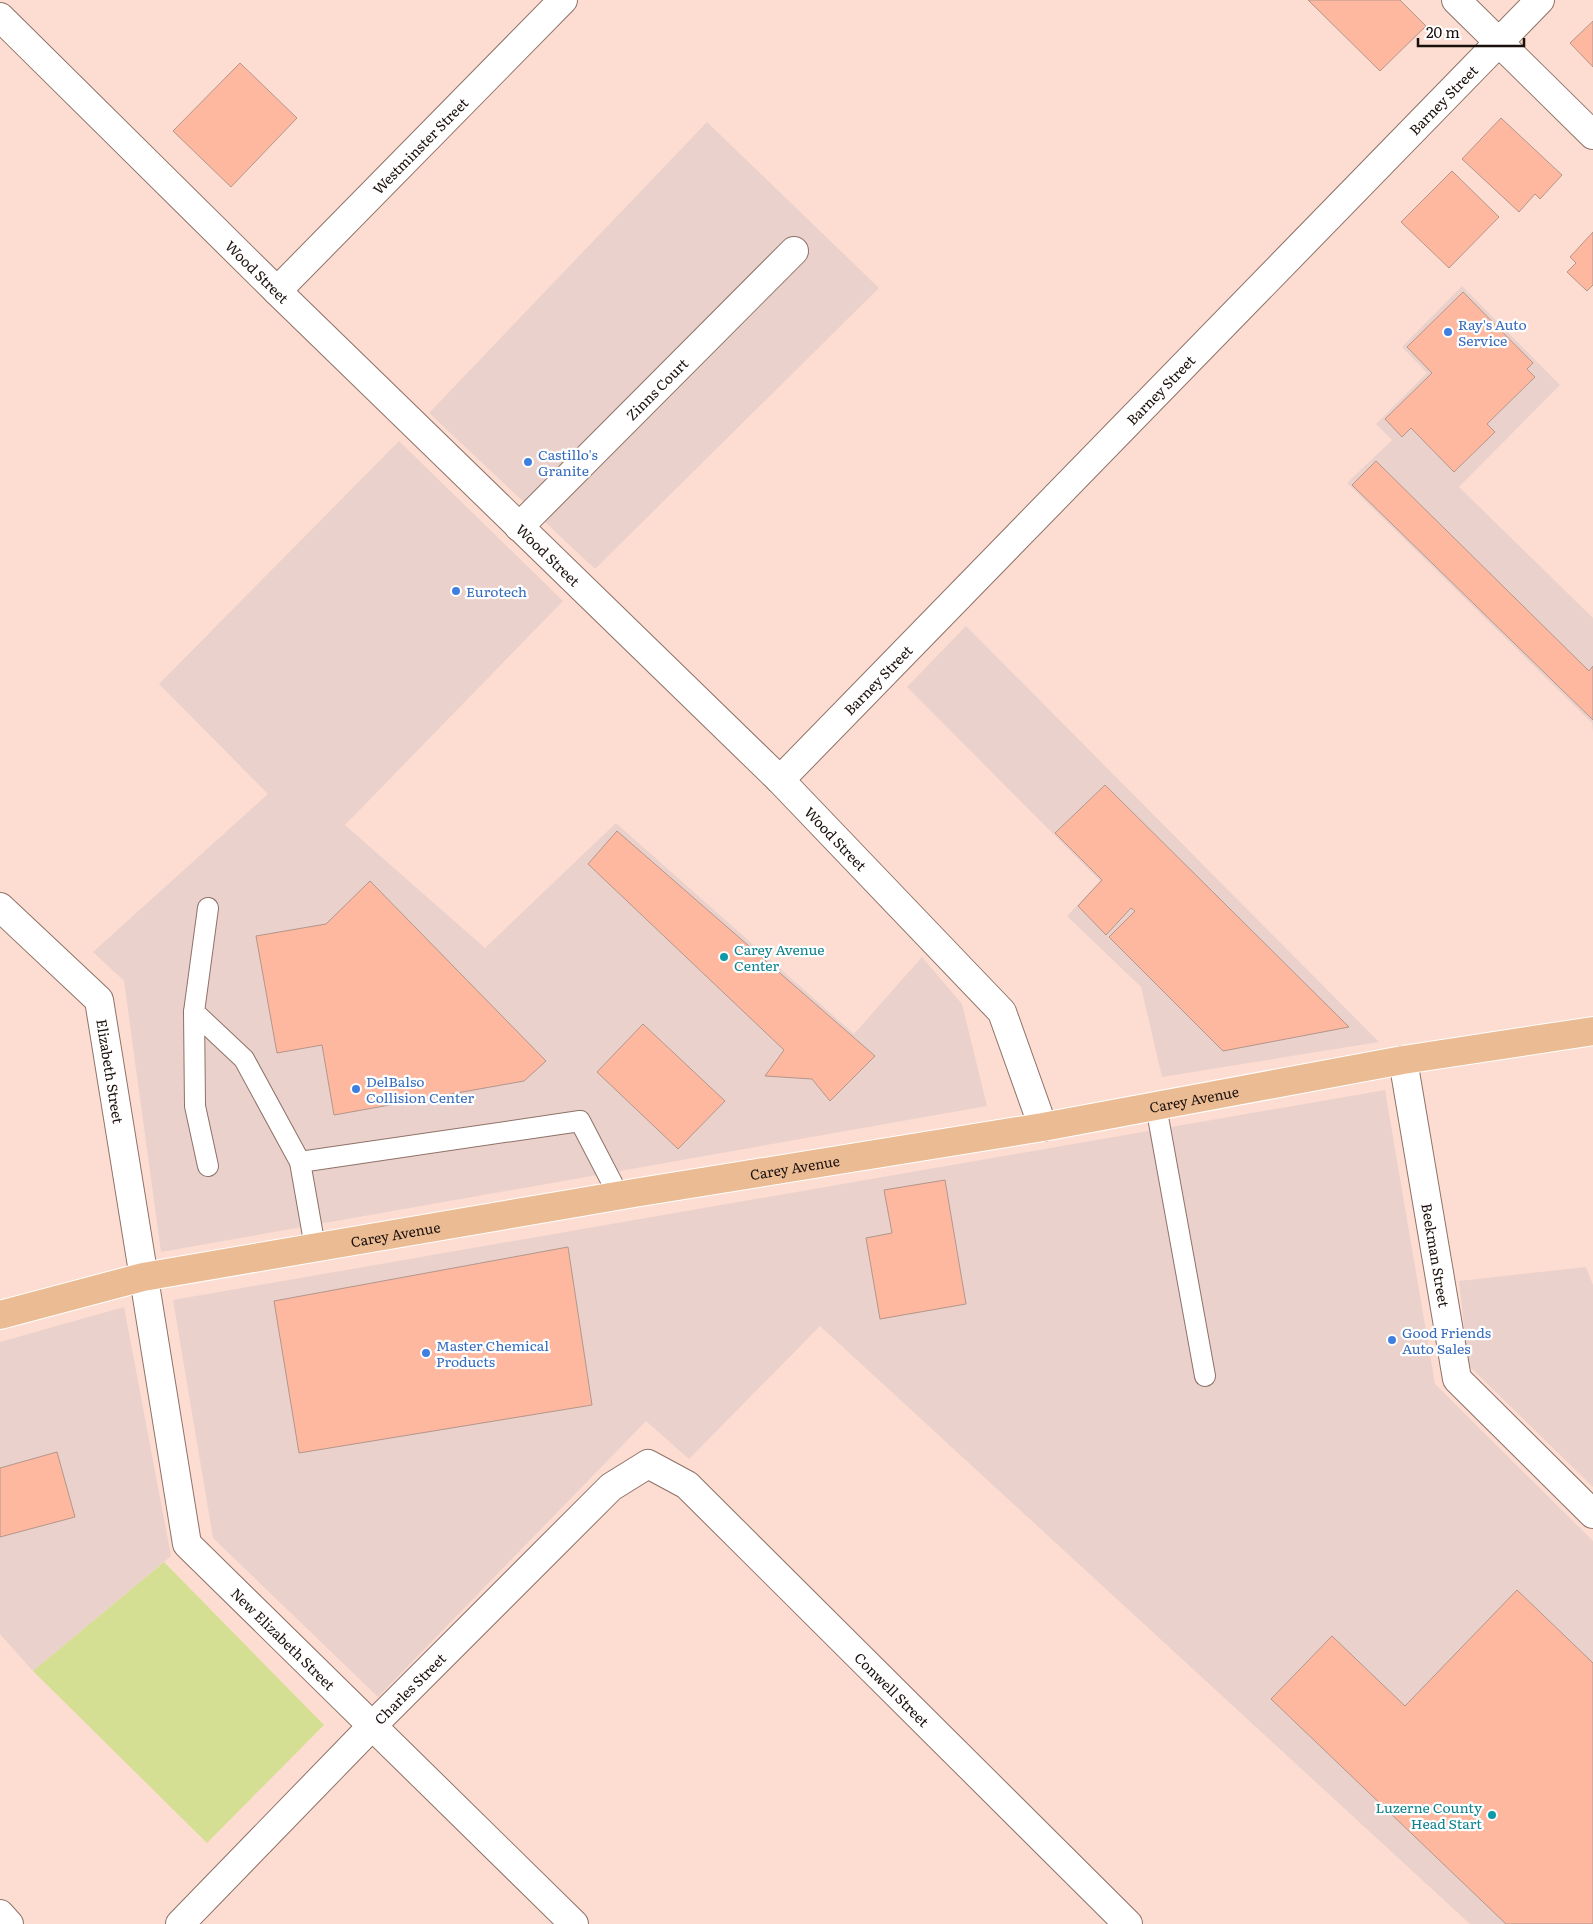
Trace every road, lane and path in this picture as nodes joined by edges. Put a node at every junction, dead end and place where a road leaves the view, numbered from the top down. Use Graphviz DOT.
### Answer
graph roads {
  1 [pos="563,0"];
  2 [pos="1456,0"];
  3 [pos="1540,0"];
  4 [pos="0,17"];
  5 [pos="1498,42"];
  6 [pos="1593,136"];
  7 [pos="794,251"];
  8 [pos="277,291"];
  9 [pos="519,527"];
  10 [pos="780,780"];
  11 [pos="0,907"];
  12 [pos="208,908"];
  13 [pos="194,1012"];
  14 [pos="1593,1031"];
  15 [pos="1403,1060"];
  16 [pos="1156,1106"];
  17 [pos="1043,1126"];
  18 [pos="300,1162"];
  19 [pos="208,1166"];
  20 [pos="619,1196"];
  21 [pos="316,1247"];
  22 [pos="143,1277"];
  23 [pos="0,1315"];
  24 [pos="1205,1376"];
  25 [pos="648,1464"];
  26 [pos="1593,1514"];
  27 [pos="373,1725"];
  28 [pos="0,1914"];
  29 [pos="9,1924"];
  30 [pos="180,1924"];
  31 [pos="574,1924"];
  32 [pos="1128,1924"];
  1 -- 8 [label="street, Westminster Street"];
  2 -- 5 [label="street"];
  3 -- 5 [label="street, Barney Street"];
  4 -- 8 [label="street, Wood Street"];
  5 -- 6 [label="street"];
  5 -- 10 [label="street, Barney Street"];
  7 -- 9 [label="street, Zinns Court"];
  8 -- 9 [label="street, Wood Street"];
  9 -- 10 [label="street, Wood Street"];
  10 -- 17 [label="street, Wood Street"];
  11 -- 22 [label="street, Elizabeth Street"];
  12 -- 13 [label="lane"];
  13 -- 18 [label="lane"];
  13 -- 19 [label="lane"];
  14 -- 15 [label="main road, Carey Avenue"];
  15 -- 16 [label="main road, Carey Avenue"];
  15 -- 26 [label="street, Beekman Street"];
  16 -- 17 [label="main road, Carey Avenue"];
  16 -- 24 [label="lane"];
  17 -- 20 [label="main road, Carey Avenue"];
  18 -- 20 [label="lane"];
  18 -- 21 [label="lane"];
  20 -- 21 [label="main road, Carey Avenue"];
  21 -- 22 [label="main road, Carey Avenue"];
  22 -- 23 [label="main road, Carey Avenue"];
  22 -- 27 [label="street, New Elizabeth Street"];
  25 -- 27 [label="street, Charles Street"];
  25 -- 32 [label="street, Conwell Street"];
  27 -- 30 [label="street, Charles Street"];
  27 -- 31 [label="street, New Elizabeth Street"];
  28 -- 29 [label="street"];
}
